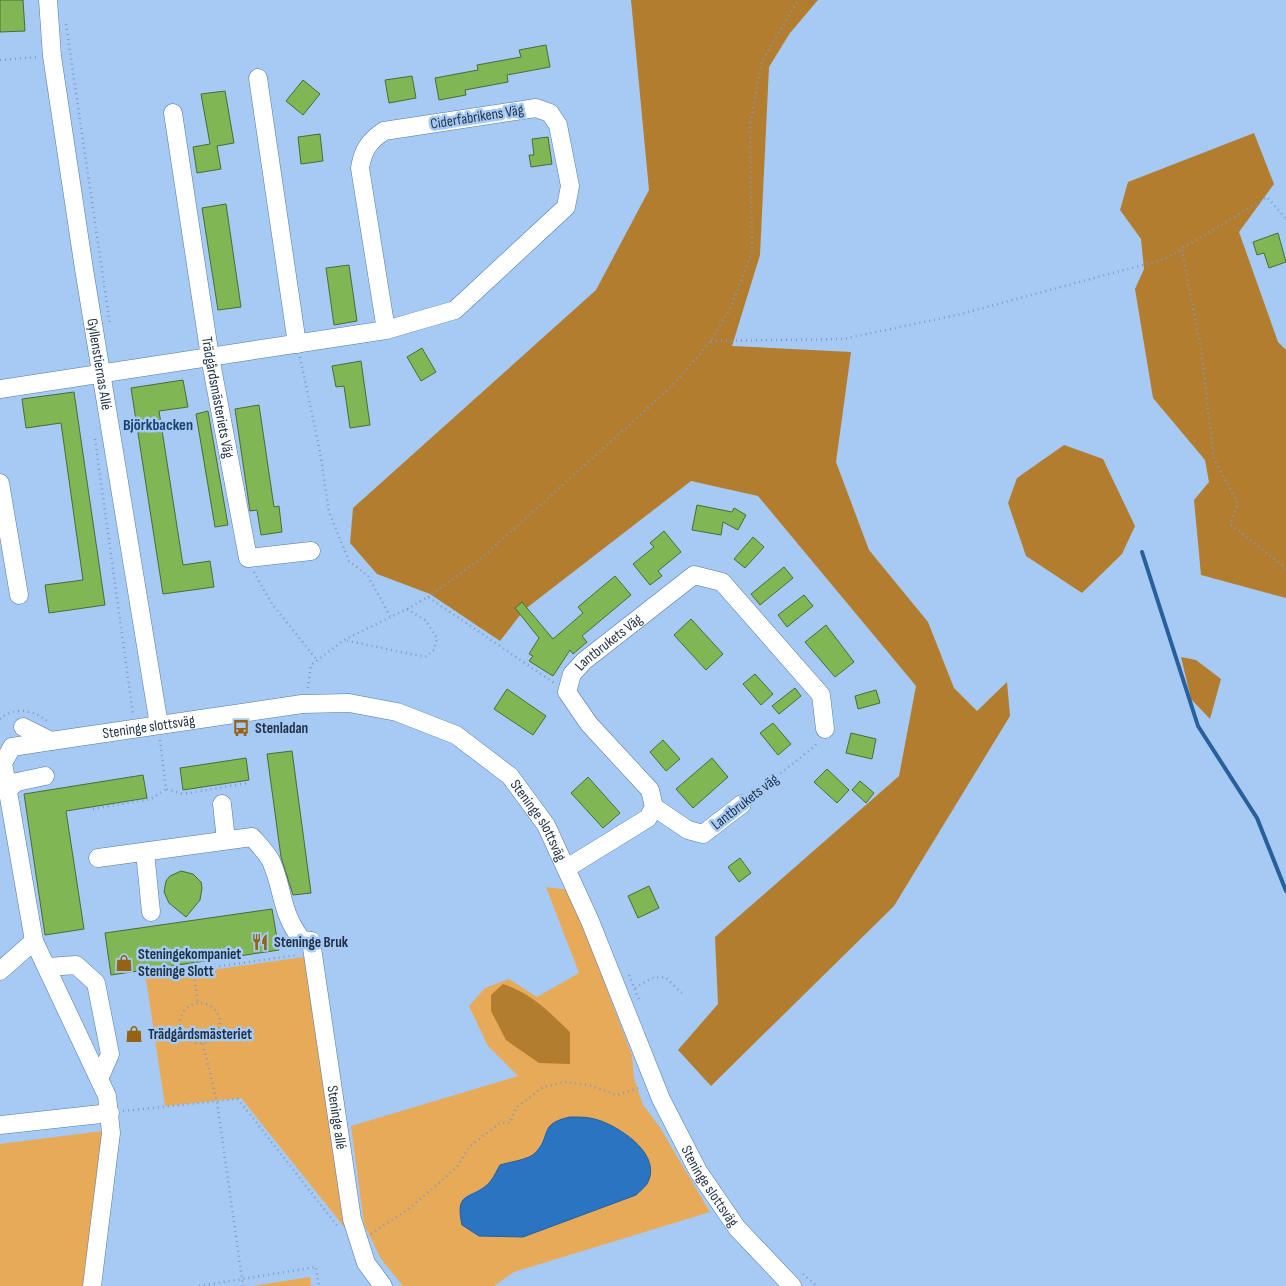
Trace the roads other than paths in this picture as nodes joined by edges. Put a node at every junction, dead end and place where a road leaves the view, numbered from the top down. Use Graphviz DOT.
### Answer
graph roads {
  1 [pos="48,0"];
  2 [pos="258,78"];
  3 [pos="173,113"];
  4 [pos="386,330"];
  5 [pos="297,344"];
  6 [pos="210,357"];
  7 [pos="101,374"];
  8 [pos="0,389"];
  9 [pos="0,483"];
  10 [pos="311,551"];
  11 [pos="19,595"];
  12 [pos="23,727"];
  13 [pos="825,729"];
  14 [pos="160,732"];
  15 [pos="51,733"];
  16 [pos="45,776"];
  17 [pos="7,790"];
  18 [pos="222,804"];
  19 [pos="742,804"];
  20 [pos="654,807"];
  21 [pos="226,840"];
  22 [pos="145,852"];
  23 [pos="98,858"];
  24 [pos="567,868"];
  25 [pos="151,912"];
  26 [pos="34,941"];
  27 [pos="48,967"];
  28 [pos="0,970"];
  29 [pos="100,1077"];
  30 [pos="110,1113"];
  31 [pos="0,1125"];
  32 [pos="92,1286"];
  33 [pos="383,1286"];
  34 [pos="792,1286"];
  1 -- 7 [label="street, Gyllenstiernas Allé"];
  2 -- 5 [label="street"];
  3 -- 6 [label="street, Trädgårdsmästeriets Väg"];
  4 -- 4 [label="street, Ciderfabrikens Väg"];
  4 -- 5 [label="street, Ciderfabrikens Väg"];
  5 -- 6 [label="street, Ciderfabrikens Väg"];
  6 -- 7 [label="street, Ciderfabrikens Väg"];
  6 -- 10 [label="street, Trädgårdsmästeriets Väg"];
  7 -- 8 [label="street, Ciderfabrikens Väg"];
  7 -- 14 [label="street, Gyllenstiernas Allé"];
  9 -- 11 [label="street"];
  12 -- 15 [label="street"];
  13 -- 20 [label="street, Lantbrukets Väg"];
  14 -- 15 [label="street, Steninge slottsväg"];
  14 -- 24 [label="street, Steninge slottsväg"];
  15 -- 17 [label="street, Steninge slottsväg"];
  16 -- 17 [label="street"];
  17 -- 26 [label="street, Steninge slottsväg"];
  18 -- 21 [label="street"];
  19 -- 20 [label="street, Lantbrukets väg"];
  20 -- 24 [label="street"];
  21 -- 22 [label="street"];
  21 -- 33 [label="street, Steninge allé"];
  22 -- 23 [label="street"];
  22 -- 25 [label="street"];
  24 -- 34 [label="street, Steninge slottsväg"];
  26 -- 27 [label="street, Steninge slottsväg"];
  26 -- 28 [label="street"];
  27 -- 29 [label="street, Steninge slottsväg"];
  27 -- 29 [label="street"];
  29 -- 30 [label="street, Steninge slottsväg"];
  30 -- 31 [label="street"];
  30 -- 32 [label="street"];
}
